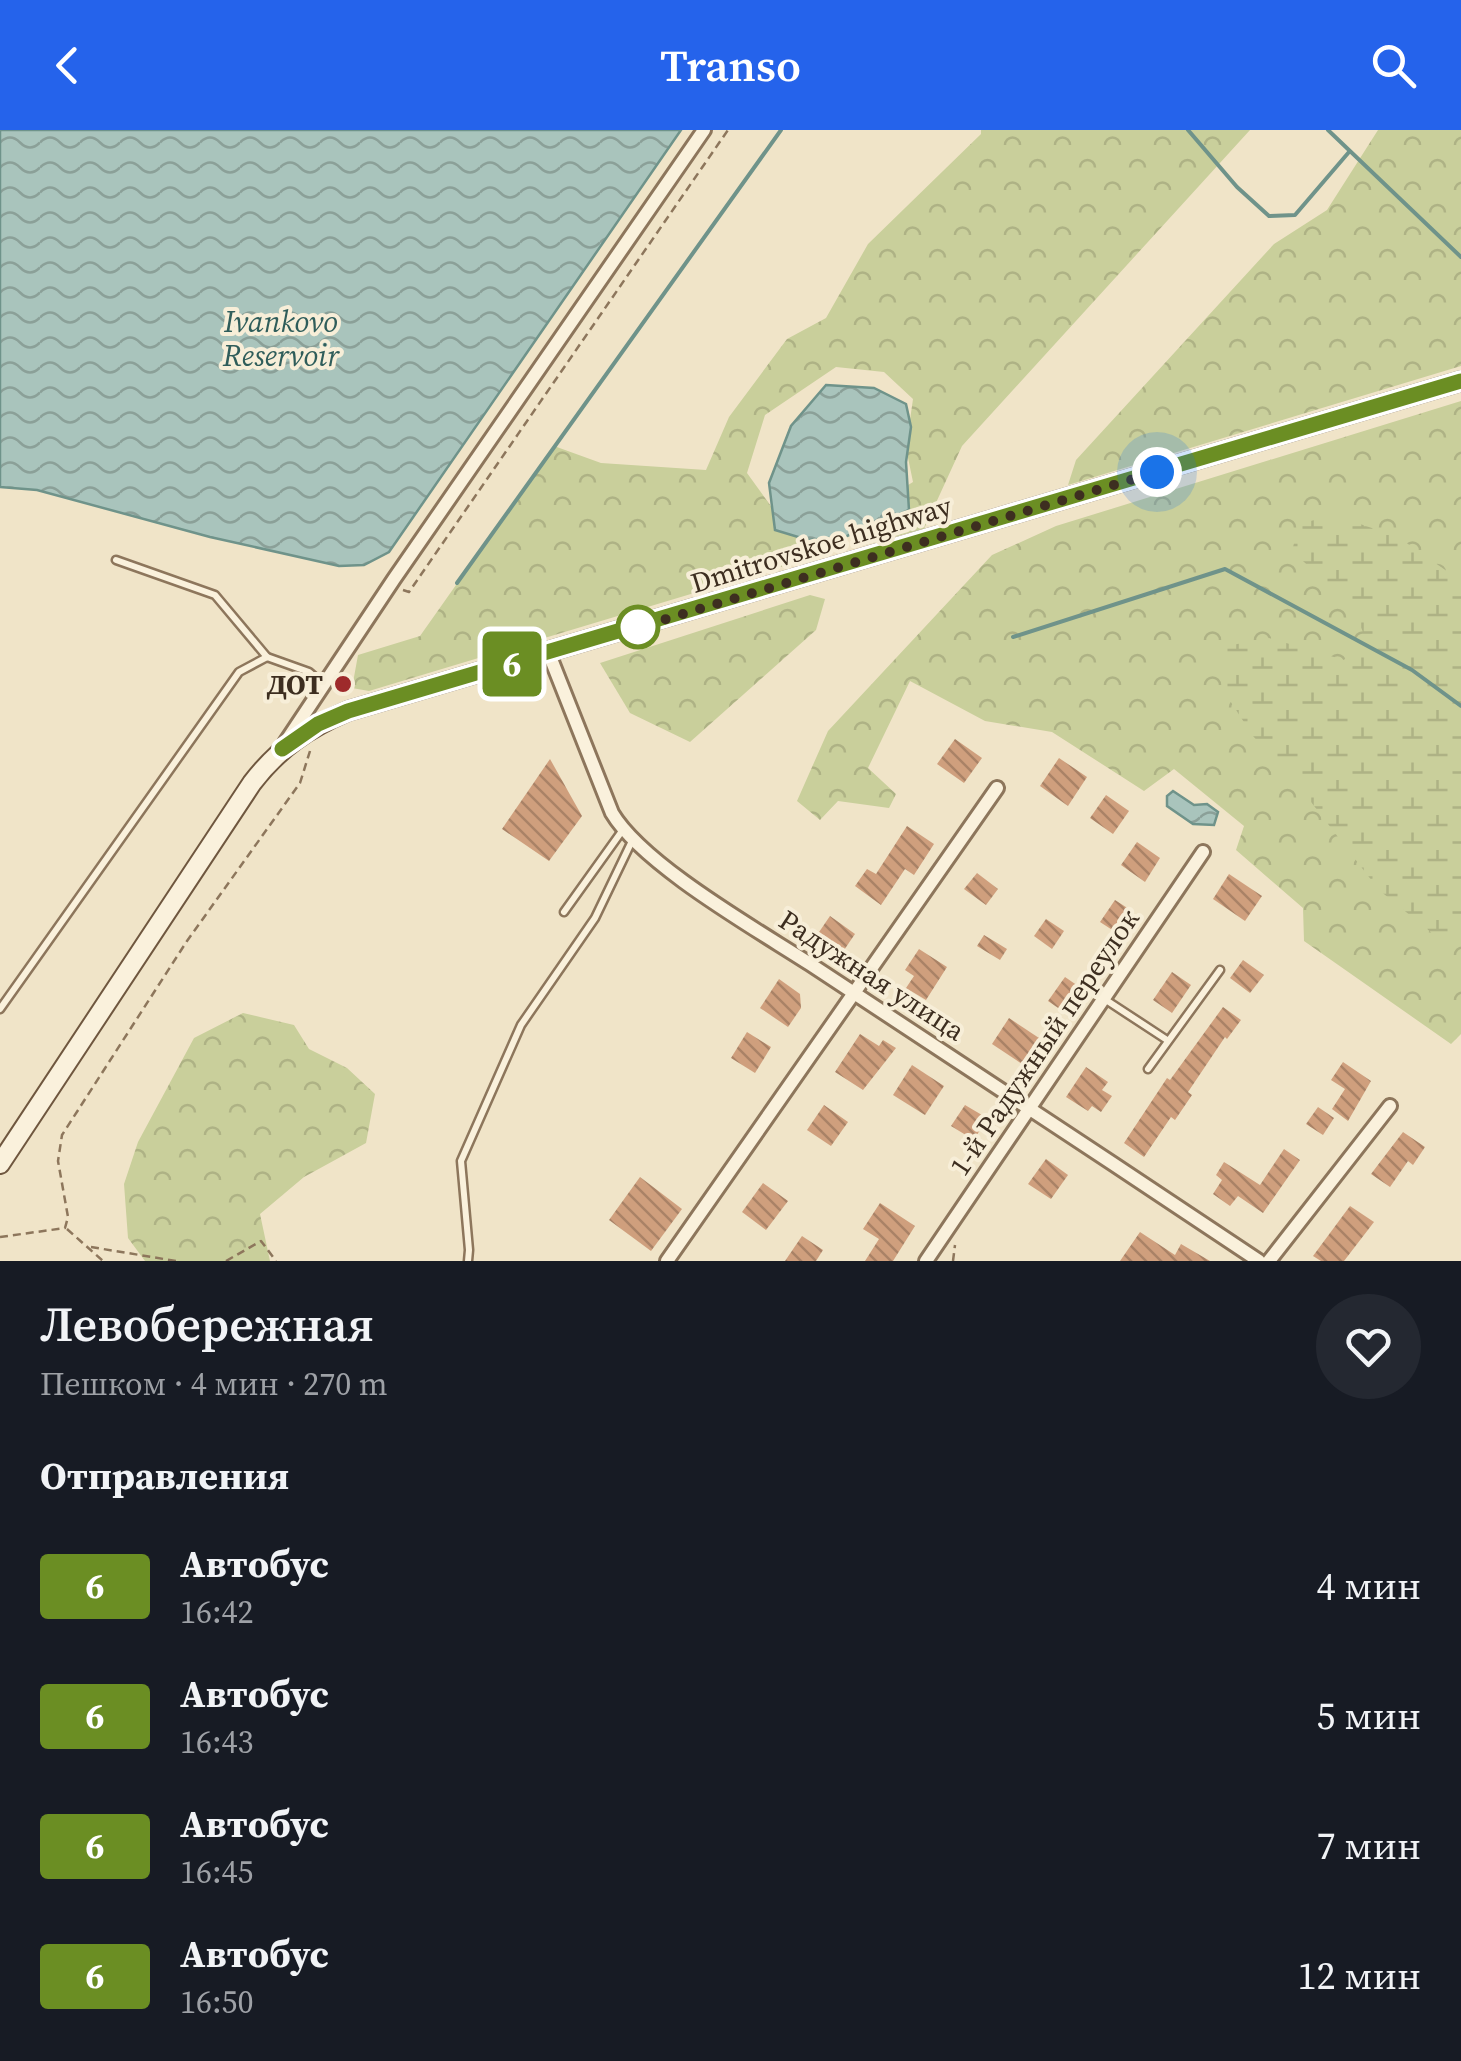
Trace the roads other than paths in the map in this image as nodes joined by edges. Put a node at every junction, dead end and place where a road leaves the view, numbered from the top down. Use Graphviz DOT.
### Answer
graph roads {
  1 [pos="704,130"];
  2 [pos="1461,381"];
  3 [pos="116,560"];
  4 [pos="550,654"];
  5 [pos="267,657"];
  6 [pos="324,684"];
  7 [pos="282,749"];
  8 [pos="996,788"];
  9 [pos="628,835"];
  10 [pos="1203,852"];
  11 [pos="564,912"];
  12 [pos="1220,970"];
  13 [pos="852,992"];
  14 [pos="1105,1000"];
  15 [pos="0,1009"];
  16 [pos="1167,1040"];
  17 [pos="1148,1069"];
  18 [pos="1390,1106"];
  19 [pos="1031,1108"];
  20 [pos="0,1164"];
  21 [pos="468,1261"];
  22 [pos="667,1261"];
  23 [pos="926,1261"];
  24 [pos="1259,1261"];
  25 [pos="1269,1261"];
  1 -- 6 [label="street"];
  2 -- 4 [label="street, Dmitrovskoe highway"];
  3 -- 5 [label="lane"];
  4 -- 7 [label="street, Dmitrovskoe highway"];
  4 -- 9 [label="street, Радужная улица"];
  5 -- 6 [label="lane"];
  5 -- 15 [label="lane"];
  6 -- 7 [label="street"];
  7 -- 20 [label="street, Dmitrovskoe highway"];
  8 -- 13 [label="street"];
  9 -- 11 [label="lane"];
  9 -- 13 [label="street, Радужная улица"];
  9 -- 21 [label="lane"];
  10 -- 14 [label="street, 1-й Радужный переулок"];
  12 -- 16 [label="lane"];
  13 -- 19 [label="street, Радужная улица"];
  13 -- 22 [label="street"];
  14 -- 16 [label="lane"];
  14 -- 19 [label="street, 1-й Радужный переулок"];
  16 -- 17 [label="lane"];
  18 -- 25 [label="street"];
  19 -- 23 [label="street, 1-й Радужный переулок"];
  19 -- 24 [label="street, Радужная улица"];
}
